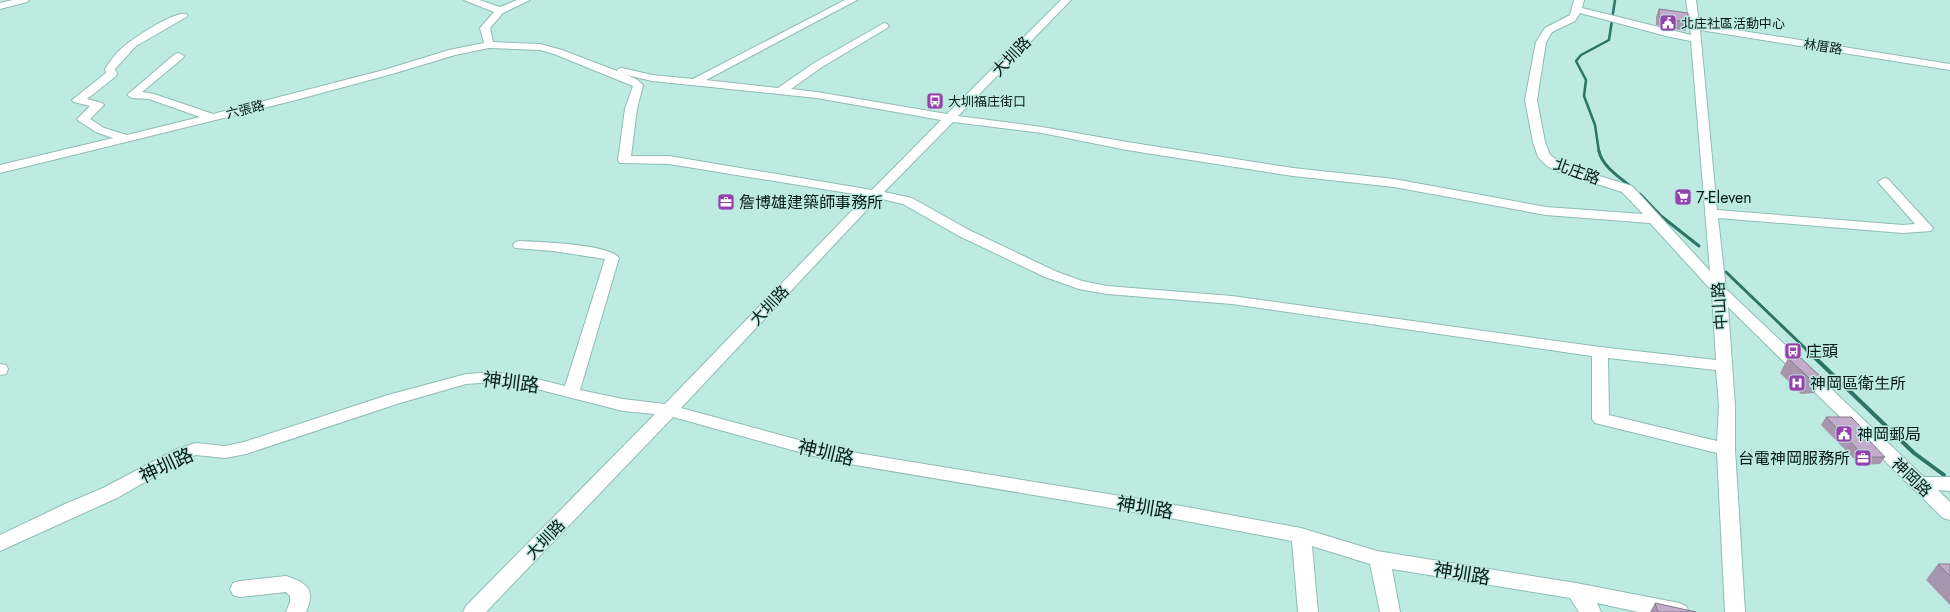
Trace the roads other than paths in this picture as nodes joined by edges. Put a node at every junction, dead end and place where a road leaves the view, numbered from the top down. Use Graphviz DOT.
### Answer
graph roads {
  1 [pos="24,0"];
  2 [pos="469,0"];
  3 [pos="525,0"];
  4 [pos="852,0"];
  5 [pos="1066,0"];
  6 [pos="1691,0"];
  7 [pos="1578,5"];
  8 [pos="0,6"];
  9 [pos="500,11"];
  10 [pos="183,16"];
  11 [pos="884,26"];
  12 [pos="1695,26"];
  13 [pos="1696,39"];
  14 [pos="489,45"];
  15 [pos="179,56"];
  16 [pos="1950,67"];
  17 [pos="603,70"];
  18 [pos="697,81"];
  19 [pos="782,90"];
  20 [pos="211,117"];
  21 [pos="950,118"];
  22 [pos="126,138"];
  23 [pos="0,169"];
  24 [pos="1884,182"];
  25 [pos="875,194"];
  26 [pos="1711,213"];
  27 [pos="1654,219"];
  28 [pos="520,245"];
  29 [pos="1719,290"];
  30 [pos="1600,352"];
  31 [pos="1723,366"];
  32 [pos="570,393"];
  33 [pos="669,410"];
  34 [pos="1726,449"];
  35 [pos="1918,483"];
  36 [pos="1950,484"];
  37 [pos="1950,513"];
  38 [pos="1301,535"];
  39 [pos="0,544"];
  40 [pos="1377,559"];
  41 [pos="240,589"];
  42 [pos="1576,591"];
  43 [pos="296,612"];
  44 [pos="473,612"];
  45 [pos="1308,612"];
  46 [pos="1390,612"];
  47 [pos="1591,612"];
  48 [pos="1679,612"];
  49 [pos="1735,612"];
  1 -- 8 [label="street"];
  2 -- 9 [label="street"];
  3 -- 9 [label="street"];
  4 -- 18 [label="street"];
  5 -- 21 [label="street, 大圳路"];
  6 -- 12 [label="street, 中山路"];
  7 -- 13 [label="street"];
  7 -- 27 [label="street, 北庄路"];
  9 -- 14 [label="street"];
  10 -- 22 [label="street"];
  11 -- 19 [label="street"];
  12 -- 13 [label="street, 中山路"];
  12 -- 16 [label="street, 林厝路"];
  13 -- 26 [label="street, 中山路"];
  14 -- 17 [label="street, 六張路"];
  14 -- 20 [label="street, 六張路"];
  15 -- 20 [label="street"];
  17 -- 18 [label="street"];
  17 -- 25 [label="street, 六張路"];
  18 -- 19 [label="street"];
  19 -- 21 [label="street"];
  20 -- 22 [label="street, 六張路"];
  21 -- 25 [label="street, 大圳路"];
  21 -- 27 [label="street"];
  22 -- 23 [label="street, 六張路"];
  24 -- 26 [label="street"];
  25 -- 30 [label="street"];
  25 -- 33 [label="street, 大圳路"];
  26 -- 29 [label="street, 中山路"];
  27 -- 29 [label="street, 北庄路"];
  28 -- 32 [label="street"];
  29 -- 31 [label="street, 中山路"];
  29 -- 35 [label="street, 神岡路"];
  30 -- 31 [label="street"];
  30 -- 34 [label="street"];
  31 -- 34 [label="street, 中山路"];
  32 -- 33 [label="street, 神圳路"];
  32 -- 39 [label="street, 神圳路"];
  33 -- 38 [label="street, 神圳路"];
  33 -- 44 [label="street, 大圳路"];
  34 -- 49 [label="street, 中山路"];
  35 -- 36 [label="street"];
  35 -- 37 [label="street, 神岡路"];
  38 -- 40 [label="street, 神圳路"];
  38 -- 45 [label="street"];
  40 -- 42 [label="street, 神圳路"];
  40 -- 46 [label="street"];
  41 -- 43 [label="street"];
  42 -- 47 [label="street"];
  42 -- 48 [label="street, 神圳路"];
}
